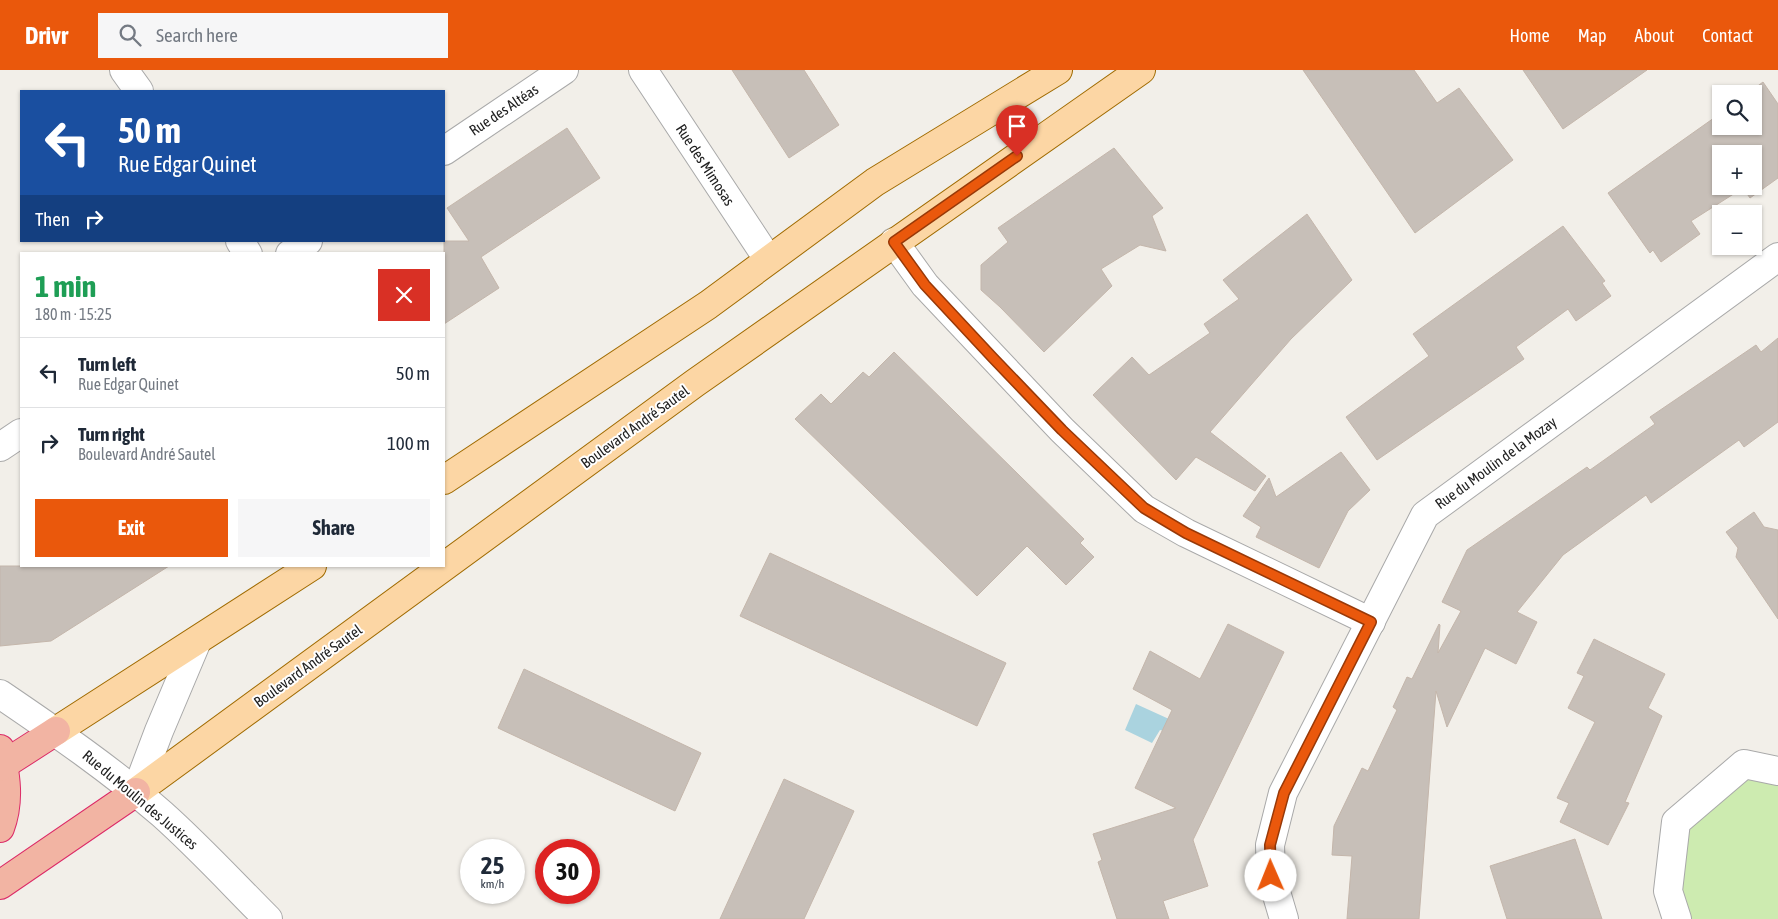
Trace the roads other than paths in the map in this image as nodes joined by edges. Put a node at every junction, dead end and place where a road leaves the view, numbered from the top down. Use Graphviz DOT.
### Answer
graph roads {
  1 [pos="124,70"];
  2 [pos="564,70"];
  3 [pos="644,70"];
  4 [pos="1058,70"];
  5 [pos="1141,70"];
  6 [pos="138,90"];
  7 [pos="445,150"];
  8 [pos="307,242"];
  9 [pos="894,242"];
  10 [pos="293,252"];
  11 [pos="1778,257"];
  12 [pos="768,259"];
  13 [pos="20,434"];
  14 [pos="0,447"];
  15 [pos="445,479"];
  16 [pos="445,566"];
  17 [pos="310,567"];
  18 [pos="444,567"];
  19 [pos="1371,622"];
  20 [pos="198,641"];
  21 [pos="0,694"];
  22 [pos="56,732"];
  23 [pos="1,760"];
  24 [pos="1778,771"];
  25 [pos="136,792"];
  26 [pos="0,828"];
  27 [pos="0,885"];
  28 [pos="268,919"];
  29 [pos="1284,919"];
  30 [pos="1677,919"];
  1 -- 6 [label="street"];
  2 -- 7 [label="street, Rue des Altéas"];
  3 -- 12 [label="street, Rue des Mimosas"];
  4 -- 12 [label="main road"];
  5 -- 9 [label="main road, Boulevard André Sautel"];
  8 -- 10 [label="street"];
  9 -- 16 [label="main road, Boulevard André Sautel"];
  9 -- 19 [label="street"];
  11 -- 19 [label="street, Rue du Moulin de la Mozay"];
  12 -- 15 [label="main road"];
  13 -- 14 [label="street"];
  17 -- 20 [label="main road"];
  18 -- 25 [label="main road, Boulevard André Sautel"];
  19 -- 29 [label="street, Rue du Moulin de la Mozay"];
  20 -- 22 [label="main road"];
  20 -- 25 [label="street"];
  21 -- 22 [label="street, Rue du Moulin des Justices"];
  22 -- 23 [label="highway"];
  22 -- 25 [label="street, Rue du Moulin des Justices"];
  23 -- 26 [label="highway"];
  24 -- 30 [label="street"];
  25 -- 27 [label="highway"];
  25 -- 28 [label="street, Rue du Moulin des Justices"];
}
